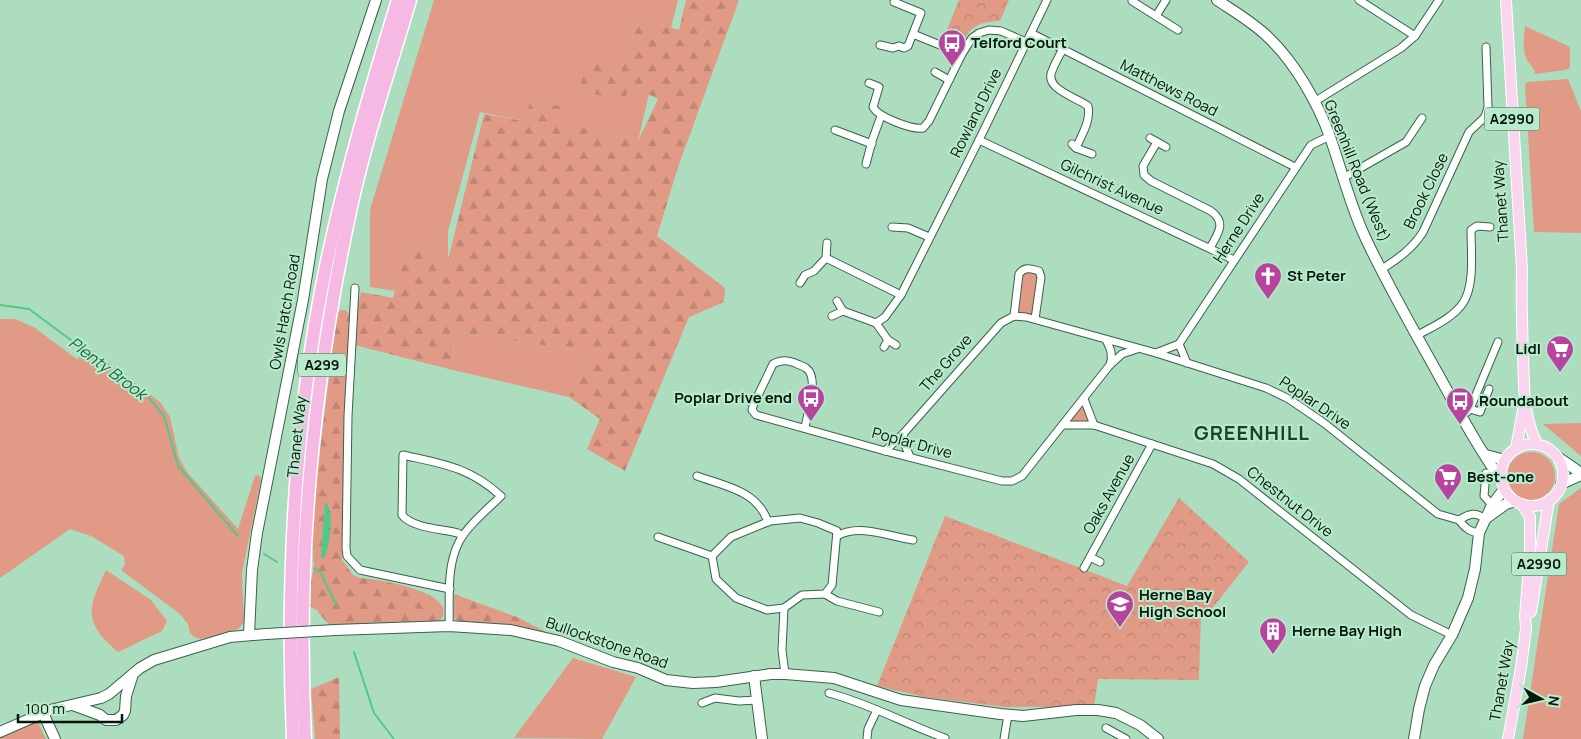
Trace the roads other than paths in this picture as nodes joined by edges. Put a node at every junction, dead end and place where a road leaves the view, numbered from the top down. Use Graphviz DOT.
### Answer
graph roads {
  1 [pos="376,0"];
  2 [pos="398,0"];
  3 [pos="410,0"];
  4 [pos="1047,0"];
  5 [pos="1166,0"];
  6 [pos="1217,0"];
  7 [pos="1359,0"];
  8 [pos="1439,0"];
  9 [pos="1506,0"];
  10 [pos="894,2"];
  11 [pos="1131,2"];
  12 [pos="1156,16"];
  13 [pos="1178,30"];
  14 [pos="1031,33"];
  15 [pos="913,34"];
  16 [pos="1415,36"];
  17 [pos="1026,42"];
  18 [pos="880,45"];
  19 [pos="1487,47"];
  20 [pos="1063,49"];
  21 [pos="962,54"];
  22 [pos="935,72"];
  23 [pos="949,80"];
  24 [pos="869,83"];
  25 [pos="1314,102"];
  26 [pos="881,116"];
  27 [pos="1485,117"];
  28 [pos="1422,118"];
  29 [pos="1492,125"];
  30 [pos="835,130"];
  31 [pos="1330,136"];
  32 [pos="1150,138"];
  33 [pos="979,140"];
  34 [pos="1157,142"];
  35 [pos="872,144"];
  36 [pos="1166,147"];
  37 [pos="1092,154"];
  38 [pos="866,164"];
  39 [pos="1296,167"];
  40 [pos="1343,178"];
  41 [pos="892,227"];
  42 [pos="1490,227"];
  43 [pos="929,237"];
  44 [pos="827,243"];
  45 [pos="1210,248"];
  46 [pos="826,258"];
  47 [pos="1234,260"];
  48 [pos="1382,269"];
  49 [pos="800,283"];
  50 [pos="355,288"];
  51 [pos="901,294"];
  52 [pos="837,301"];
  53 [pos="843,311"];
  54 [pos="832,316"];
  55 [pos="1014,316"];
  56 [pos="1035,319"];
  57 [pos="876,323"];
  58 [pos="1416,336"];
  59 [pos="888,340"];
  60 [pos="1106,340"];
  61 [pos="1498,342"];
  62 [pos="1179,344"];
  63 [pos="896,345"];
  64 [pos="884,347"];
  65 [pos="1139,349"];
  66 [pos="1156,353"];
  67 [pos="1187,363"];
  68 [pos="1109,366"];
  69 [pos="1489,389"];
  70 [pos="1084,399"];
  71 [pos="1524,399"];
  72 [pos="1470,409"];
  73 [pos="1462,418"];
  74 [pos="1063,425"];
  75 [pos="1094,425"];
  76 [pos="805,428"];
  77 [pos="903,434"];
  78 [pos="1152,444"];
  79 [pos="1537,444"];
  80 [pos="1516,448"];
  81 [pos="885,451"];
  82 [pos="1486,455"];
  83 [pos="1556,456"];
  84 [pos="910,457"];
  85 [pos="1505,460"];
  86 [pos="1486,473"];
  87 [pos="1581,474"];
  88 [pos="696,476"];
  89 [pos="1561,484"];
  90 [pos="1503,485"];
  91 [pos="1549,500"];
  92 [pos="1518,502"];
  93 [pos="1492,505"];
  94 [pos="1485,518"];
  95 [pos="1460,520"];
  96 [pos="768,522"];
  97 [pos="1480,533"];
  98 [pos="462,536"];
  99 [pos="837,536"];
  100 [pos="658,537"];
  101 [pos="913,540"];
  102 [pos="712,556"];
  103 [pos="1090,557"];
  104 [pos="1100,562"];
  105 [pos="1084,568"];
  106 [pos="450,589"];
  107 [pos="825,594"];
  108 [pos="784,608"];
  109 [pos="879,612"];
  110 [pos="449,626"];
  111 [pos="1526,628"];
  112 [pos="250,634"];
  113 [pos="1452,635"];
  114 [pos="133,674"];
  115 [pos="785,674"];
  116 [pos="754,676"];
  117 [pos="829,694"];
  118 [pos="105,696"];
  119 [pos="757,700"];
  120 [pos="702,703"];
  121 [pos="72,705"];
  122 [pos="125,706"];
  123 [pos="877,710"];
  124 [pos="43,713"];
  125 [pos="100,715"];
  126 [pos="1008,715"];
  127 [pos="1106,728"];
  128 [pos="0,732"];
  129 [pos="946,738"];
  130 [pos="1155,738"];
  131 [pos="55,739"];
  132 [pos="292,739"];
  133 [pos="305,739"];
  134 [pos="762,739"];
  135 [pos="867,739"];
  136 [pos="1004,739"];
  137 [pos="1126,739"];
  138 [pos="1414,739"];
  139 [pos="1508,739"];
  1 -- 112 [label="street, Owls Hatch Road"];
  2 -- 132 [label="highway, Thanet Way / A299"];
  3 -- 133 [label="highway, Thanet Way / A299"];
  4 -- 14 [label="street, Rowland Drive"];
  5 -- 12 [label="street"];
  6 -- 25 [label="street, Greenhill Road (West)"];
  7 -- 16 [label="street"];
  8 -- 16 [label="street"];
  9 -- 71 [label="main road, Thanet Way / A2990"];
  10 -- 15 [label="street"];
  11 -- 12 [label="street"];
  12 -- 13 [label="street"];
  14 -- 17 [label="street, Rowland Drive"];
  14 -- 20 [label="street, Matthews Road"];
  15 -- 18 [label="street"];
  15 -- 21 [label="street"];
  16 -- 25 [label="street"];
  17 -- 21 [label="street"];
  17 -- 33 [label="street, Rowland Drive"];
  19 -- 27 [label="street"];
  20 -- 37 [label="street"];
  20 -- 39 [label="street, Matthews Road"];
  21 -- 23 [label="street"];
  22 -- 23 [label="street"];
  23 -- 26 [label="street"];
  24 -- 26 [label="street"];
  25 -- 31 [label="street, Greenhill Road (West)"];
  26 -- 35 [label="street"];
  27 -- 29 [label="street"];
  27 -- 48 [label="street, Brook Close"];
  28 -- 40 [label="street"];
  30 -- 35 [label="street"];
  31 -- 39 [label="street, Herne Drive"];
  31 -- 40 [label="street, Greenhill Road (West)"];
  32 -- 34 [label="street"];
  33 -- 43 [label="street, Rowland Drive"];
  33 -- 45 [label="street, Gilchrist Avenue"];
  34 -- 36 [label="street"];
  34 -- 45 [label="street"];
  35 -- 38 [label="street"];
  39 -- 47 [label="street, Herne Drive"];
  40 -- 48 [label="street, Greenhill Road (West)"];
  41 -- 43 [label="street"];
  42 -- 58 [label="street"];
  43 -- 51 [label="street, Rowland Drive"];
  44 -- 46 [label="street"];
  45 -- 47 [label="street, Gilchrist Avenue"];
  46 -- 49 [label="street"];
  46 -- 51 [label="street"];
  47 -- 62 [label="street, Herne Drive"];
  48 -- 58 [label="street, Greenhill Road (West)"];
  50 -- 106 [label="street"];
  51 -- 57 [label="street, Rowland Drive"];
  52 -- 53 [label="street"];
  53 -- 54 [label="street"];
  53 -- 57 [label="street"];
  55 -- 56 [label="street"];
  55 -- 56 [label="street"];
  55 -- 77 [label="street, The Grove"];
  56 -- 60 [label="street"];
  57 -- 59 [label="street"];
  58 -- 73 [label="street, Greenhill Road (West)"];
  59 -- 63 [label="street"];
  59 -- 64 [label="street"];
  60 -- 65 [label="street"];
  60 -- 68 [label="street"];
  61 -- 72 [label="street"];
  62 -- 66 [label="street"];
  62 -- 67 [label="street"];
  65 -- 66 [label="street, Poplar Drive"];
  65 -- 68 [label="street, Poplar Drive"];
  66 -- 67 [label="street, Poplar Drive"];
  67 -- 95 [label="street, Poplar Drive"];
  68 -- 70 [label="street, Poplar Drive"];
  69 -- 72 [label="street"];
  70 -- 74 [label="street, Poplar Drive"];
  70 -- 75 [label="street"];
  71 -- 79 [label="main road, A2990"];
  71 -- 80 [label="main road, A2990"];
  72 -- 73 [label="street"];
  73 -- 82 [label="street, Greenhill Road (West)"];
  74 -- 75 [label="street, Chestnut Drive"];
  74 -- 84 [label="street, Poplar Drive"];
  75 -- 78 [label="street, Chestnut Drive"];
  76 -- 76 [label="street, Poplar Drive"];
  76 -- 81 [label="street, Poplar Drive"];
  77 -- 81 [label="street, The Grove"];
  77 -- 84 [label="street"];
  78 -- 103 [label="street, Oaks Avenue"];
  78 -- 113 [label="street, Chestnut Drive"];
  79 -- 80 [label="main road"];
  79 -- 83 [label="main road"];
  80 -- 85 [label="main road"];
  81 -- 84 [label="street, Poplar Drive"];
  82 -- 85 [label="street"];
  82 -- 90 [label="street, Greenhill Road (West)"];
  83 -- 87 [label="street"];
  83 -- 89 [label="main road"];
  85 -- 90 [label="main road"];
  86 -- 93 [label="street"];
  87 -- 89 [label="street"];
  88 -- 96 [label="street"];
  89 -- 91 [label="main road, A2990"];
  90 -- 92 [label="main road, A2990"];
  90 -- 93 [label="street"];
  91 -- 92 [label="main road"];
  91 -- 111 [label="main road, Thanet Way / A2990"];
  92 -- 94 [label="street"];
  92 -- 111 [label="main road, Thanet Way / A2990"];
  93 -- 94 [label="street"];
  94 -- 95 [label="street, Poplar Drive"];
  94 -- 97 [label="street"];
  95 -- 97 [label="street, Poplar Drive"];
  96 -- 99 [label="street"];
  96 -- 102 [label="street"];
  97 -- 113 [label="street"];
  98 -- 98 [label="street"];
  98 -- 106 [label="street"];
  99 -- 101 [label="street"];
  99 -- 107 [label="street"];
  100 -- 102 [label="street"];
  102 -- 108 [label="street"];
  103 -- 104 [label="street, Oaks Avenue"];
  103 -- 105 [label="street, Oaks Avenue"];
  106 -- 110 [label="street"];
  107 -- 108 [label="street"];
  107 -- 109 [label="street"];
  108 -- 115 [label="street"];
  110 -- 112 [label="street, Bullockstone Road, bridge"];
  110 -- 116 [label="street, Bullockstone Road"];
  111 -- 139 [label="main road, Thanet Way / A2990"];
  112 -- 114 [label="street, Bullockstone Road"];
  113 -- 138 [label="street"];
  114 -- 118 [label="street, Bullockstone Road"];
  114 -- 122 [label="street"];
  115 -- 116 [label="street, Bullockstone Road"];
  115 -- 126 [label="street, Bullockstone Road"];
  116 -- 119 [label="street"];
  117 -- 123 [label="street"];
  118 -- 121 [label="street, Bullockstone Road"];
  118 -- 122 [label="street"];
  118 -- 125 [label="street"];
  119 -- 120 [label="street"];
  119 -- 134 [label="street"];
  121 -- 124 [label="street, Bullockstone Road"];
  121 -- 125 [label="street"];
  122 -- 125 [label="street"];
  123 -- 129 [label="street"];
  123 -- 135 [label="street"];
  124 -- 128 [label="street, Bullockstone Road"];
  124 -- 131 [label="street"];
  126 -- 130 [label="street, Bullockstone Road"];
  126 -- 136 [label="street"];
  127 -- 137 [label="street"];
}
